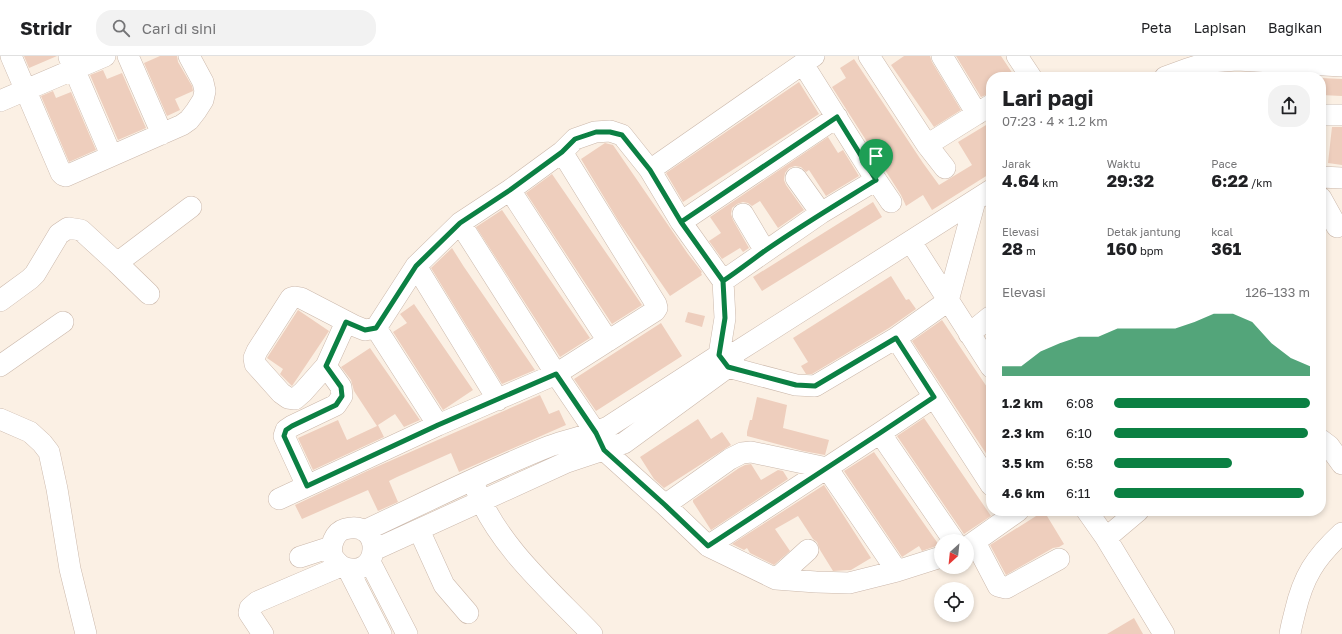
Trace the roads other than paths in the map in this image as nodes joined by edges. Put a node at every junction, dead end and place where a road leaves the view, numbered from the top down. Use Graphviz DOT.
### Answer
graph roads {
  1 [pos="11,56"];
  2 [pos="105,56"];
  3 [pos="128,56"];
  4 [pos="189,56"];
  5 [pos="869,56"];
  6 [pos="942,56"];
  7 [pos="1017,56"];
  8 [pos="808,60"];
  9 [pos="72,63"];
  10 [pos="1342,66"];
  11 [pos="1027,72"];
  12 [pos="1179,72"];
  13 [pos="26,90"];
  14 [pos="0,101"];
  15 [pos="984,109"];
  16 [pos="1326,115"];
  17 [pos="1342,115"];
  18 [pos="837,117"];
  19 [pos="162,134"];
  20 [pos="927,145"];
  21 [pos="562,152"];
  22 [pos="111,155"];
  23 [pos="944,168"];
  24 [pos="650,170"];
  25 [pos="796,178"];
  26 [pos="1326,178"];
  27 [pos="1342,178"];
  28 [pos="876,180"];
  29 [pos="510,190"];
  30 [pos="983,196"];
  31 [pos="891,202"];
  32 [pos="191,207"];
  33 [pos="1326,210"];
  34 [pos="821,213"];
  35 [pos="743,214"];
  36 [pos="681,222"];
  37 [pos="460,223"];
  38 [pos="1333,228"];
  39 [pos="911,242"];
  40 [pos="765,251"];
  41 [pos="117,264"];
  42 [pos="416,266"];
  43 [pos="723,281"];
  44 [pos="148,294"];
  45 [pos="0,301"];
  46 [pos="948,301"];
  47 [pos="986,320"];
  48 [pos="63,322"];
  49 [pos="346,322"];
  50 [pos="376,328"];
  51 [pos="969,334"];
  52 [pos="896,338"];
  53 [pos="608,341"];
  54 [pos="728,358"];
  55 [pos="986,360"];
  56 [pos="0,366"];
  57 [pos="326,366"];
  58 [pos="556,374"];
  59 [pos="934,397"];
  60 [pos="498,400"];
  61 [pos="0,419"];
  62 [pos="438,425"];
  63 [pos="880,433"];
  64 [pos="600,441"];
  65 [pos="1326,444"];
  66 [pos="1342,464"];
  67 [pos="827,468"];
  68 [pos="986,477"];
  69 [pos="473,479"];
  70 [pos="307,486"];
  71 [pos="280,499"];
  72 [pos="481,501"];
  73 [pos="665,505"];
  74 [pos="1007,516"];
  75 [pos="1091,516"];
  76 [pos="1132,516"];
  77 [pos="364,530"];
  78 [pos="419,530"];
  79 [pos="1342,533"];
  80 [pos="949,534"];
  81 [pos="1106,538"];
  82 [pos="974,542"];
  83 [pos="708,546"];
  84 [pos="331,547"];
  85 [pos="974,549"];
  86 [pos="808,550"];
  87 [pos="372,556"];
  88 [pos="300,557"];
  89 [pos="1059,558"];
  90 [pos="934,559"];
  91 [pos="344,568"];
  92 [pos="897,571"];
  93 [pos="776,579"];
  94 [pos="468,613"];
  95 [pos="86,634"];
  96 [pos="263,634"];
  97 [pos="381,634"];
  98 [pos="407,634"];
  99 [pos="592,634"];
  100 [pos="1164,634"];
  101 [pos="1290,634"];
  1 -- 13 [label="street"];
  2 -- 9 [label="street"];
  3 -- 19 [label="street"];
  4 -- 19 [label="street"];
  5 -- 20 [label="street"];
  6 -- 15 [label="street"];
  7 -- 11 [label="street"];
  8 -- 18 [label="street"];
  8 -- 24 [label="street"];
  9 -- 13 [label="street"];
  9 -- 22 [label="street"];
  10 -- 12 [label="street"];
  13 -- 14 [label="street"];
  13 -- 22 [label="street"];
  15 -- 20 [label="street"];
  16 -- 17 [label="street"];
  18 -- 28 [label="street"];
  18 -- 36 [label="street"];
  19 -- 22 [label="street"];
  20 -- 23 [label="street"];
  21 -- 24 [label="street"];
  21 -- 29 [label="street"];
  21 -- 53 [label="street"];
  24 -- 36 [label="street"];
  25 -- 34 [label="street"];
  26 -- 27 [label="street"];
  28 -- 31 [label="street"];
  28 -- 34 [label="street"];
  29 -- 37 [label="street"];
  29 -- 53 [label="street"];
  30 -- 39 [label="street"];
  30 -- 46 [label="street"];
  32 -- 41 [label="street"];
  33 -- 38 [label="street"];
  34 -- 40 [label="street"];
  35 -- 40 [label="street"];
  36 -- 43 [label="street"];
  37 -- 42 [label="street"];
  37 -- 58 [label="street"];
  39 -- 46 [label="street"];
  39 -- 54 [label="street"];
  40 -- 43 [label="street"];
  41 -- 44 [label="street"];
  41 -- 45 [label="street"];
  42 -- 50 [label="street"];
  42 -- 60 [label="street"];
  43 -- 54 [label="street"];
  46 -- 51 [label="street"];
  46 -- 52 [label="street"];
  47 -- 51 [label="street"];
  48 -- 56 [label="street"];
  49 -- 50 [label="street"];
  49 -- 57 [label="street"];
  49 -- 57 [label="street"];
  50 -- 62 [label="street"];
  51 -- 55 [label="street"];
  52 -- 54 [label="street"];
  52 -- 59 [label="street"];
  53 -- 58 [label="street"];
  54 -- 64 [label="street"];
  57 -- 70 [label="street"];
  58 -- 60 [label="street"];
  58 -- 64 [label="street"];
  59 -- 63 [label="street"];
  59 -- 68 [label="street"];
  60 -- 62 [label="street"];
  61 -- 95 [label="street"];
  62 -- 70 [label="street"];
  63 -- 67 [label="street"];
  63 -- 80 [label="street"];
  64 -- 69 [label="street"];
  64 -- 72 [label="street"];
  64 -- 73 [label="street"];
  65 -- 66 [label="street"];
  67 -- 73 [label="street"];
  67 -- 83 [label="street"];
  67 -- 92 [label="street"];
  69 -- 72 [label="street"];
  69 -- 77 [label="street"];
  70 -- 71 [label="street"];
  72 -- 78 [label="street"];
  72 -- 99 [label="street"];
  73 -- 83 [label="street"];
  74 -- 82 [label="street"];
  75 -- 81 [label="street"];
  76 -- 81 [label="street"];
  77 -- 84 [label="street"];
  77 -- 87 [label="street"];
  78 -- 87 [label="street"];
  78 -- 94 [label="street"];
  79 -- 101 [label="street"];
  81 -- 100 [label="street"];
  83 -- 93 [label="street"];
  84 -- 88 [label="street"];
  84 -- 91 [label="street"];
  85 -- 89 [label="street"];
  86 -- 93 [label="street"];
  87 -- 91 [label="street"];
  87 -- 98 [label="street"];
  90 -- 92 [label="street"];
  91 -- 96 [label="street"];
  91 -- 97 [label="street"];
  92 -- 93 [label="street"];
}
